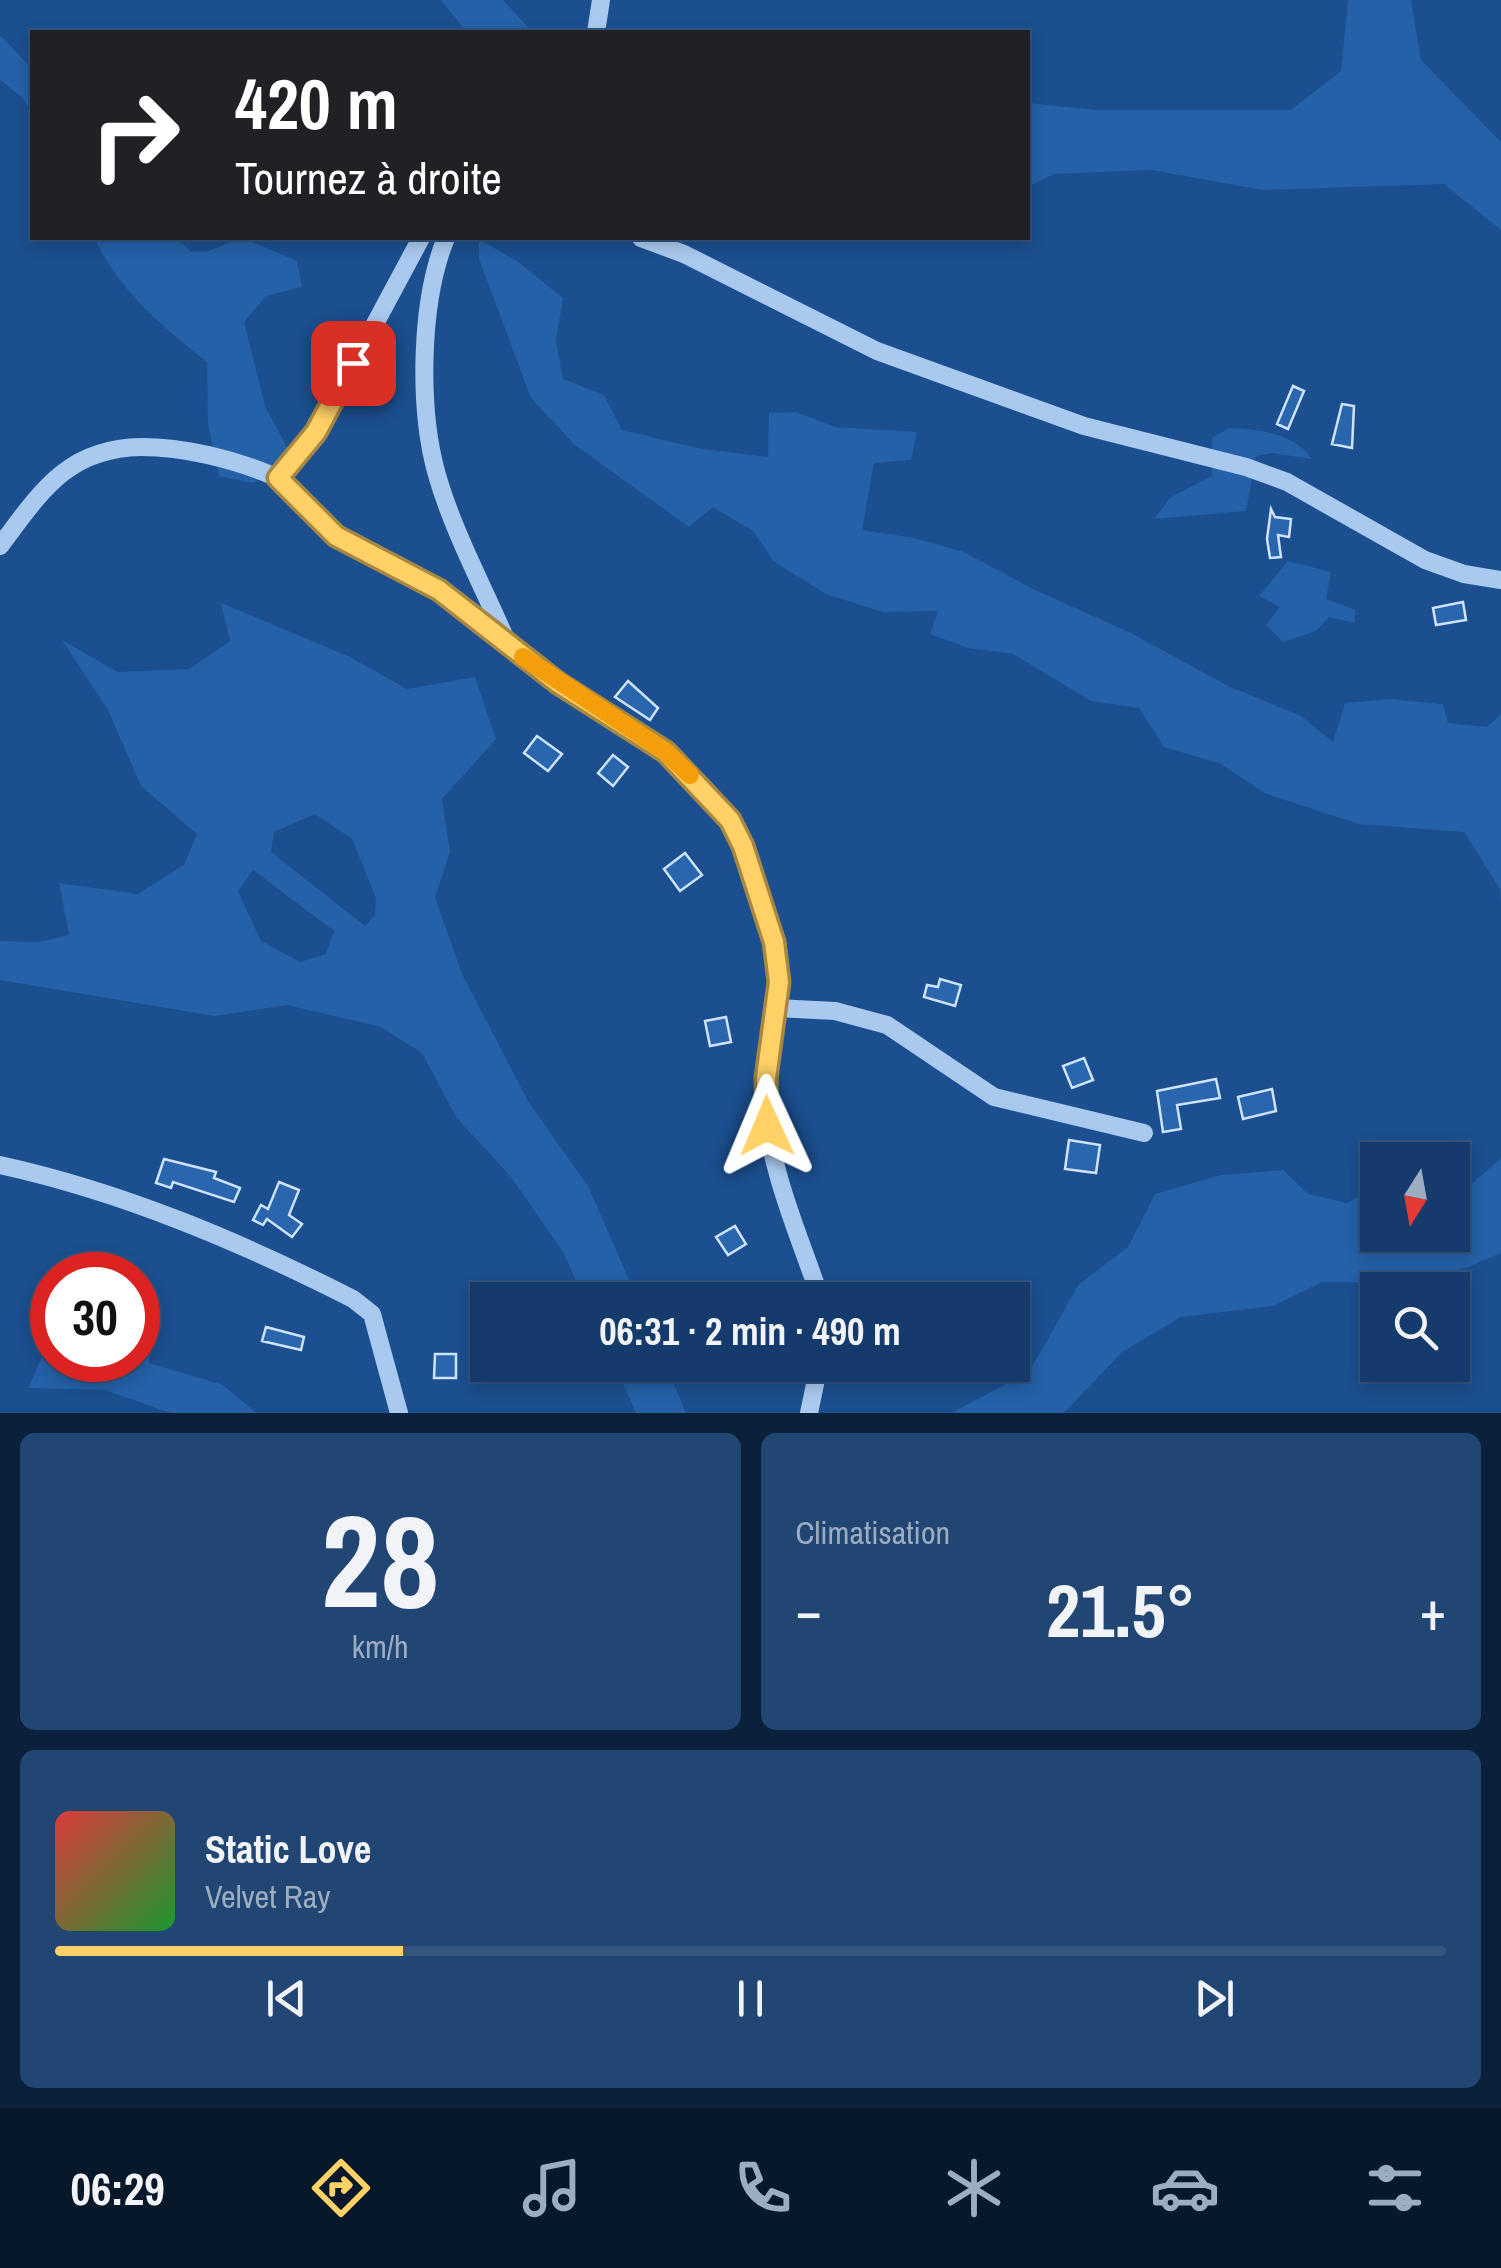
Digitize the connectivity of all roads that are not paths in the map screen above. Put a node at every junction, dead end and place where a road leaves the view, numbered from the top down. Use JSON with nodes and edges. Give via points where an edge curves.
{"nodes":[{"id":1,"x":601,"y":0,"type":"edge"},
{"id":2,"x":596,"y":30,"type":"edge"},
{"id":3,"x":420,"y":240,"type":"edge"},
{"id":4,"x":445,"y":240,"type":"edge"},
{"id":5,"x":646,"y":240,"type":"edge"},
{"id":6,"x":278,"y":478,"type":"junction"},
{"id":7,"x":0,"y":546,"type":"edge"},
{"id":8,"x":1501,"y":580,"type":"edge"},
{"id":9,"x":508,"y":645,"type":"junction"},
{"id":10,"x":776,"y":1008,"type":"junction"},
{"id":11,"x":1144,"y":1133,"type":"dead end"},
{"id":12,"x":0,"y":1164,"type":"edge"},
{"id":13,"x":815,"y":1282,"type":"edge"},
{"id":14,"x":815,"y":1382,"type":"edge"},
{"id":15,"x":399,"y":1413,"type":"edge"},
{"id":16,"x":809,"y":1413,"type":"edge"}],
"edges":[{"from":1,"to":2,"type":"street"},
{"from":3,"to":6,"type":"street","via":[[316,432]]},
{"from":4,"to":9,"type":"street","via":[[430,289],[431,441],[441,488]]},
{"from":5,"to":8,"type":"street","via":[[877,351],[1084,426],[1260,472],[1425,560]]},
{"from":6,"to":7,"type":"street","via":[[212,457],[143,447],[106,451],[49,482]]},
{"from":6,"to":9,"type":"street","via":[[322,526],[439,590]]},
{"from":9,"to":10,"type":"street","via":[[666,752],[730,820],[774,942]]},
{"from":10,"to":11,"type":"street","via":[[835,1011],[887,1025],[994,1096]]},
{"from":10,"to":13,"type":"street","via":[[767,1126]]},
{"from":12,"to":15,"type":"street","via":[[157,1213],[353,1299],[372,1314]]},
{"from":14,"to":16,"type":"street"}]}
